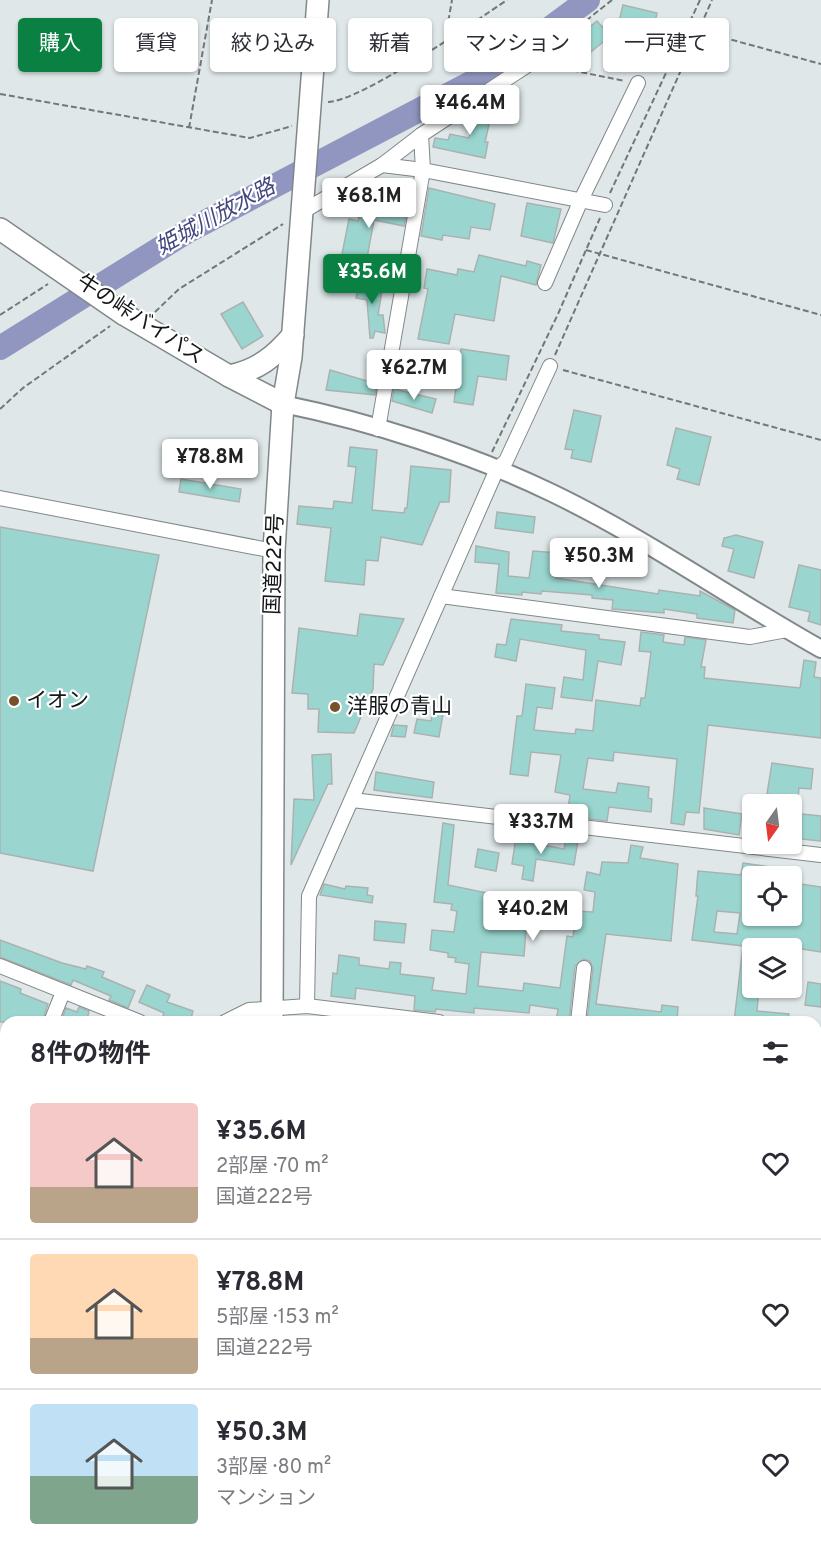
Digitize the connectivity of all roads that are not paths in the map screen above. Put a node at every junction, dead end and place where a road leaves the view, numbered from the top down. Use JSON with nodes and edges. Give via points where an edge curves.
{"nodes":[{"id":1,"x":318,"y":0,"type":"edge"},
{"id":2,"x":517,"y":72,"type":"edge"},
{"id":3,"x":638,"y":83,"type":"road end"},
{"id":4,"x":421,"y":135,"type":"junction"},
{"id":5,"x":382,"y":165,"type":"junction"},
{"id":6,"x":423,"y":170,"type":"junction"},
{"id":7,"x":581,"y":200,"type":"junction"},
{"id":8,"x":303,"y":204,"type":"junction"},
{"id":9,"x":605,"y":205,"type":"road end"},
{"id":10,"x":0,"y":229,"type":"edge"},
{"id":11,"x":545,"y":283,"type":"dead end"},
{"id":12,"x":293,"y":335,"type":"junction"},
{"id":13,"x":550,"y":366,"type":"road end"},
{"id":14,"x":229,"y":376,"type":"junction"},
{"id":15,"x":283,"y":404,"type":"junction"},
{"id":16,"x":378,"y":429,"type":"junction"},
{"id":17,"x":493,"y":464,"type":"junction"},
{"id":18,"x":0,"y":498,"type":"edge"},
{"id":19,"x":274,"y":551,"type":"junction"},
{"id":20,"x":441,"y":596,"type":"junction"},
{"id":21,"x":787,"y":630,"type":"junction"},
{"id":22,"x":821,"y":649,"type":"edge"},
{"id":23,"x":352,"y":800,"type":"junction"},
{"id":24,"x":821,"y":855,"type":"edge"},
{"id":25,"x":0,"y":966,"type":"edge"},
{"id":26,"x":584,"y":968,"type":"dead end"},
{"id":27,"x":63,"y":992,"type":"junction"},
{"id":28,"x":307,"y":1006,"type":"junction"},
{"id":29,"x":272,"y":1015,"type":"edge"},
{"id":30,"x":53,"y":1016,"type":"edge"},
{"id":31,"x":124,"y":1016,"type":"edge"},
{"id":32,"x":237,"y":1016,"type":"edge"},
{"id":33,"x":390,"y":1016,"type":"edge"},
{"id":34,"x":579,"y":1016,"type":"edge"}],
"edges":[{"from":1,"to":8,"type":"highway","name":"国道222号"},
{"from":2,"to":4,"type":"street"},
{"from":3,"to":7,"type":"street"},
{"from":4,"to":5,"type":"street"},
{"from":4,"to":6,"type":"street"},
{"from":5,"to":6,"type":"street"},
{"from":5,"to":8,"type":"street"},
{"from":6,"to":7,"type":"street"},
{"from":6,"to":16,"type":"street"},
{"from":7,"to":9,"type":"street"},
{"from":7,"to":11,"type":"street"},
{"from":8,"to":12,"type":"highway","name":"国道222号"},
{"from":10,"to":14,"type":"highway","name":"牛の峠バイパス","via":[[125,315]]},
{"from":12,"to":14,"type":"highway","via":[[260,366]]},
{"from":12,"to":15,"type":"highway","name":"国道222号"},
{"from":13,"to":17,"type":"street","via":[[506,461]]},
{"from":14,"to":15,"type":"highway","name":"牛の峠バイパス"},
{"from":15,"to":16,"type":"street"},
{"from":15,"to":19,"type":"highway","name":"国道222号"},
{"from":16,"to":17,"type":"street"},
{"from":17,"to":20,"type":"street"},
{"from":17,"to":21,"type":"street","via":[[673,560]]},
{"from":18,"to":19,"type":"street"},
{"from":19,"to":29,"type":"highway","name":"国道222号"},
{"from":20,"to":21,"type":"street","via":[[750,637]]},
{"from":20,"to":23,"type":"street"},
{"from":21,"to":22,"type":"street"},
{"from":23,"to":24,"type":"street"},
{"from":23,"to":28,"type":"street","via":[[309,896]]},
{"from":25,"to":27,"type":"street"},
{"from":26,"to":34,"type":"street"},
{"from":27,"to":30,"type":"street"},
{"from":27,"to":31,"type":"street"},
{"from":28,"to":29,"type":"street"},
{"from":28,"to":33,"type":"street"},
{"from":29,"to":32,"type":"street","via":[[249,1010]]}]}
